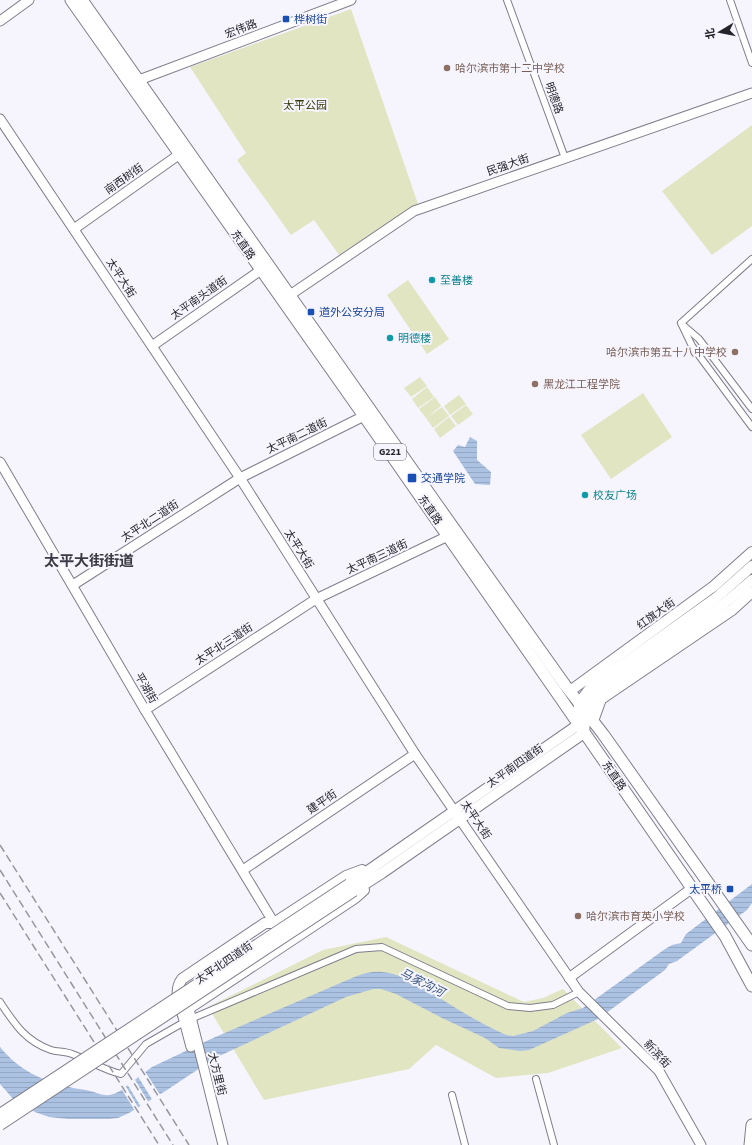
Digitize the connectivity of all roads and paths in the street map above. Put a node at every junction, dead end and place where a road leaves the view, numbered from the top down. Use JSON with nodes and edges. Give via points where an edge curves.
{"nodes":[{"id":1,"x":29,"y":0,"type":"edge"},
{"id":2,"x":71,"y":0,"type":"edge"},
{"id":3,"x":82,"y":0,"type":"edge"},
{"id":4,"x":351,"y":0,"type":"edge"},
{"id":5,"x":507,"y":0,"type":"edge"},
{"id":6,"x":730,"y":0,"type":"edge"},
{"id":7,"x":331,"y":4,"type":"edge"},
{"id":8,"x":0,"y":21,"type":"edge"},
{"id":9,"x":752,"y":63,"type":"edge"},
{"id":10,"x":138,"y":80,"type":"junction"},
{"id":11,"x":752,"y":93,"type":"edge"},
{"id":12,"x":0,"y":119,"type":"edge"},
{"id":13,"x":183,"y":152,"type":"junction"},
{"id":14,"x":565,"y":158,"type":"junction"},
{"id":15,"x":74,"y":229,"type":"junction"},
{"id":16,"x":752,"y":258,"type":"edge"},
{"id":17,"x":261,"y":270,"type":"junction"},
{"id":18,"x":290,"y":295,"type":"junction"},
{"id":19,"x":681,"y":323,"type":"junction"},
{"id":20,"x":152,"y":346,"type":"junction"},
{"id":21,"x":752,"y":409,"type":"edge"},
{"id":22,"x":364,"y":416,"type":"junction"},
{"id":23,"x":752,"y":427,"type":"edge"},
{"id":24,"x":0,"y":462,"type":"edge"},
{"id":25,"x":240,"y":478,"type":"junction"},
{"id":26,"x":448,"y":536,"type":"junction"},
{"id":27,"x":752,"y":552,"type":"edge"},
{"id":28,"x":752,"y":566,"type":"edge"},
{"id":29,"x":752,"y":580,"type":"edge"},
{"id":30,"x":73,"y":585,"type":"junction"},
{"id":31,"x":752,"y":592,"type":"edge"},
{"id":32,"x":316,"y":599,"type":"junction"},
{"id":33,"x":570,"y":691,"type":"junction"},
{"id":34,"x":594,"y":691,"type":"junction"},
{"id":35,"x":582,"y":707,"type":"junction"},
{"id":36,"x":145,"y":710,"type":"junction"},
{"id":37,"x":593,"y":721,"type":"junction"},
{"id":38,"x":581,"y":729,"type":"junction"},
{"id":39,"x":415,"y":754,"type":"junction"},
{"id":40,"x":457,"y":815,"type":"junction"},
{"id":41,"x":381,"y":868,"type":"junction"},
{"id":42,"x":242,"y":870,"type":"junction"},
{"id":43,"x":351,"y":888,"type":"junction"},
{"id":44,"x":692,"y":889,"type":"junction"},
{"id":45,"x":274,"y":923,"type":"junction"},
{"id":46,"x":752,"y":946,"type":"edge"},
{"id":47,"x":569,"y":978,"type":"junction"},
{"id":48,"x":752,"y":986,"type":"edge"},
{"id":49,"x":579,"y":992,"type":"junction"},
{"id":50,"x":0,"y":1002,"type":"edge"},
{"id":51,"x":187,"y":1016,"type":"junction"},
{"id":52,"x":536,"y":1079,"type":"dead end"},
{"id":53,"x":204,"y":1085,"type":"junction"},
{"id":54,"x":452,"y":1095,"type":"dead end"},
{"id":55,"x":0,"y":1114,"type":"edge"},
{"id":56,"x":752,"y":1124,"type":"edge"},
{"id":57,"x":0,"y":1125,"type":"edge"},
{"id":58,"x":218,"y":1145,"type":"edge"},
{"id":59,"x":224,"y":1145,"type":"edge"},
{"id":60,"x":465,"y":1145,"type":"edge"},
{"id":61,"x":554,"y":1145,"type":"edge"},
{"id":62,"x":701,"y":1145,"type":"edge"},
{"id":63,"x":750,"y":1145,"type":"edge"}],
"edges":[{"from":1,"to":8,"type":"street"},
{"from":2,"to":13,"type":"highway","name":"东直路","number":"G221"},
{"from":3,"to":10,"type":"highway","name":"东直路","number":"G221"},
{"from":4,"to":7,"type":"street","name":"宏伟路"},
{"from":5,"to":14,"type":"street","name":"明德路"},
{"from":6,"to":9,"type":"street"},
{"from":7,"to":10,"type":"street","name":"宏伟路"},
{"from":10,"to":13,"type":"highway","name":"东直路","number":"G221"},
{"from":11,"to":14,"type":"street","name":"民强大街"},
{"from":12,"to":15,"type":"street","name":"太平大街"},
{"from":13,"to":15,"type":"street","name":"南西树街"},
{"from":13,"to":17,"type":"highway","name":"东直路","number":"G221"},
{"from":13,"to":18,"type":"highway","name":"东直路","number":"G221"},
{"from":14,"to":18,"type":"street","name":"民强大街","via":[[414,211]]},
{"from":15,"to":20,"type":"street","name":"太平大街"},
{"from":16,"to":19,"type":"street"},
{"from":17,"to":20,"type":"street","name":"太平南头道街"},
{"from":17,"to":22,"type":"highway","name":"东直路","number":"G221"},
{"from":18,"to":33,"type":"highway","name":"东直路","number":"G221"},
{"from":19,"to":21,"type":"street","via":[[699,339]]},
{"from":19,"to":23,"type":"street","via":[[692,346]]},
{"from":20,"to":25,"type":"street","name":"太平大街"},
{"from":22,"to":25,"type":"street","name":"太平南二道街"},
{"from":22,"to":26,"type":"highway","name":"东直路","number":"G221"},
{"from":24,"to":30,"type":"street","name":"平湖街"},
{"from":25,"to":30,"type":"street","name":"太平北二道街"},
{"from":25,"to":32,"type":"street","name":"太平大街"},
{"from":26,"to":32,"type":"street","name":"太平南三道街"},
{"from":26,"to":38,"type":"highway","name":"东直路","number":"G221"},
{"from":27,"to":33,"type":"main road","name":"红旗大街","via":[[714,586]]},
{"from":28,"to":34,"type":"main road","name":"红旗大街"},
{"from":29,"to":34,"type":"main road","via":[[725,603]]},
{"from":30,"to":36,"type":"street","name":"平湖街"},
{"from":31,"to":37,"type":"main road","via":[[732,610],[600,699]]},
{"from":32,"to":36,"type":"street","name":"太平北三道街"},
{"from":32,"to":39,"type":"street","name":"太平大街"},
{"from":33,"to":35,"type":"highway","name":"东直路","number":"G221"},
{"from":34,"to":35,"type":"main road"},
{"from":35,"to":37,"type":"highway","name":"东直路","number":"G221"},
{"from":35,"to":38,"type":"main road"},
{"from":36,"to":42,"type":"street","name":"平湖街"},
{"from":37,"to":46,"type":"highway","name":"东直路","number":"G221"},
{"from":38,"to":40,"type":"main road","name":"太平南四道街"},
{"from":38,"to":44,"type":"highway","name":"东直路","number":"G221"},
{"from":39,"to":40,"type":"street","name":"太平大街"},
{"from":39,"to":42,"type":"street","name":"建平街"},
{"from":40,"to":41,"type":"main road","name":"太平北四道街"},
{"from":40,"to":47,"type":"street","name":"太平大街"},
{"from":41,"to":43,"type":"main road","name":"太平北四道街"},
{"from":41,"to":45,"type":"main road","via":[[346,876]]},
{"from":41,"to":51,"type":"main road","via":[[355,898]]},
{"from":42,"to":45,"type":"street","name":"平湖街"},
{"from":43,"to":55,"type":"main road","name":"太平北四道街","bridge":true},
{"from":43,"to":57,"type":"main road","name":"太平北四道街","bridge":true},
{"from":44,"to":47,"type":"street"},
{"from":44,"to":48,"type":"highway","name":"东直路","number":"G221","via":[[725,936]]},
{"from":45,"to":51,"type":"main road","via":[[264,923],[182,979],[177,991]]},
{"from":47,"to":49,"type":"street","name":"太平大街"},
{"from":49,"to":51,"type":"street","via":[[553,1005],[530,1008],[508,1006],[382,947],[356,949]]},
{"from":49,"to":62,"type":"street","name":"新滨街","via":[[659,1071]]},
{"from":50,"to":51,"type":"street","via":[[14,1024],[34,1043],[70,1053],[121,1074],[146,1044]]},
{"from":51,"to":53,"type":"street","name":"大方里街"},
{"from":52,"to":61,"type":"street"},
{"from":53,"to":58,"type":"street","name":"大方里街"},
{"from":53,"to":59,"type":"street","name":"大方里街"},
{"from":54,"to":60,"type":"street"},
{"from":56,"to":63,"type":"highway"}]}
